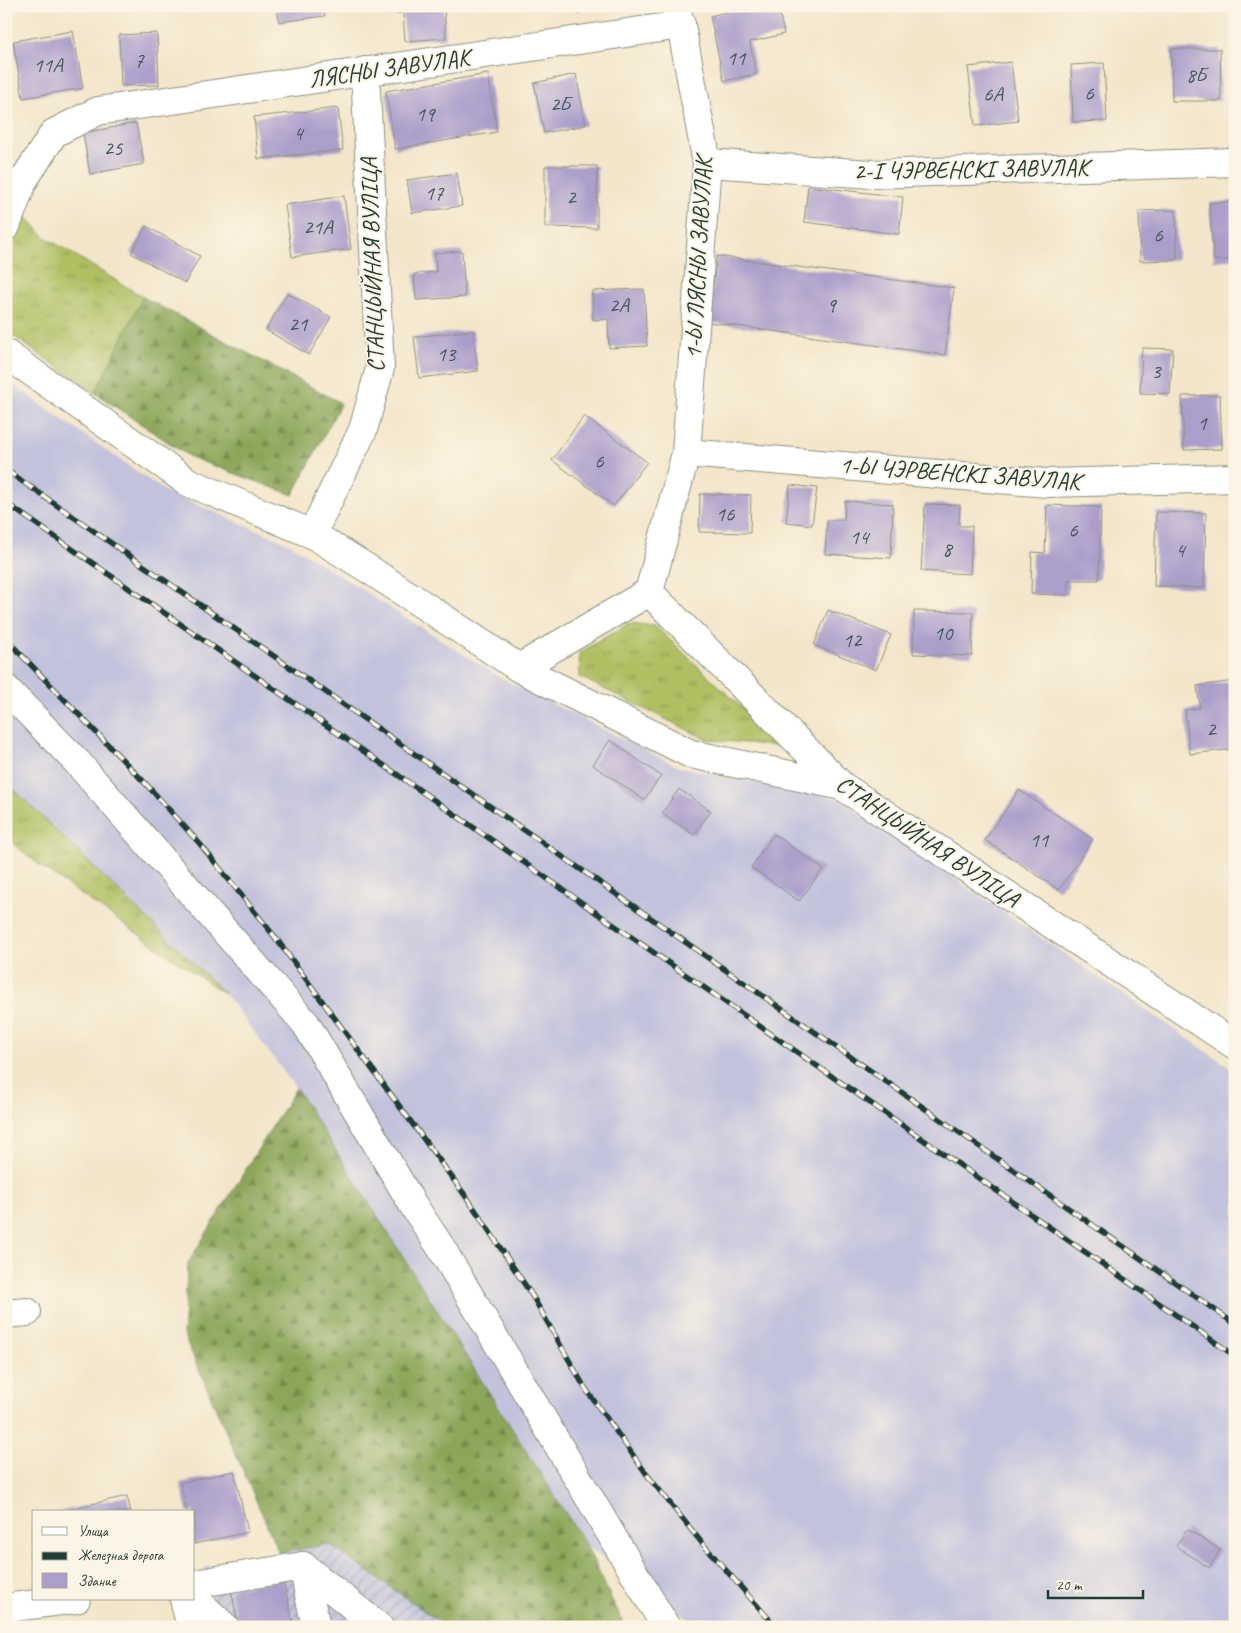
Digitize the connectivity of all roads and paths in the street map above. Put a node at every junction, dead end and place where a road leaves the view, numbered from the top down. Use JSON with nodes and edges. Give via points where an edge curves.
{"nodes":[{"id":1,"x":678,"y":16,"type":"edge"},
{"id":2,"x":366,"y":71,"type":"junction"},
{"id":3,"x":1235,"y":162,"type":"edge"},
{"id":4,"x":707,"y":163,"type":"junction"},
{"id":5,"x":6,"y":226,"type":"edge"},
{"id":6,"x":6,"y":354,"type":"edge"},
{"id":7,"x":686,"y":453,"type":"junction"},
{"id":8,"x":1235,"y":478,"type":"edge"},
{"id":9,"x":312,"y":534,"type":"junction"},
{"id":10,"x":649,"y":592,"type":"junction"},
{"id":11,"x":519,"y":668,"type":"junction"},
{"id":12,"x":6,"y":689,"type":"edge"},
{"id":13,"x":842,"y":786,"type":"junction"},
{"id":14,"x":1235,"y":1045,"type":"edge"},
{"id":15,"x":303,"y":1566,"type":"junction"},
{"id":16,"x":195,"y":1584,"type":"edge"},
{"id":17,"x":195,"y":1599,"type":"edge"},
{"id":18,"x":68,"y":1600,"type":"edge"},
{"id":19,"x":184,"y":1600,"type":"edge"},
{"id":20,"x":6,"y":1608,"type":"edge"},
{"id":21,"x":190,"y":1627,"type":"edge"},
{"id":22,"x":225,"y":1627,"type":"edge"},
{"id":23,"x":316,"y":1627,"type":"edge"},
{"id":24,"x":380,"y":1627,"type":"edge"},
{"id":25,"x":666,"y":1627,"type":"edge"}],
"edges":[{"from":1,"to":2,"type":"street","name":"ЛЯСНЫ ЗАВУЛАК"},
{"from":1,"to":4,"type":"street","name":"1-Ы ЛЯСНЫ ЗАВУЛАК"},
{"from":2,"to":5,"type":"street","name":"ЛЯСНЫ ЗАВУЛАК","via":[[98,111],[54,133],[22,182]]},
{"from":2,"to":9,"type":"street","name":"СТАНЦЫЙНАЯ ВУЛІЦА","via":[[380,368],[363,430]]},
{"from":3,"to":4,"type":"street","name":"2-І ЧЭРВЕНСКІ ЗАВУЛАК","via":[[872,174]]},
{"from":4,"to":7,"type":"street","name":"1-Ы ЛЯСНЫ ЗАВУЛАК"},
{"from":6,"to":9,"type":"street","via":[[188,482]]},
{"from":7,"to":8,"type":"street","name":"1-Ы ЧЭРВЕНСКІ ЗАВУЛАК","via":[[1047,483]]},
{"from":7,"to":10,"type":"street"},
{"from":9,"to":11,"type":"street"},
{"from":10,"to":11,"type":"street"},
{"from":10,"to":13,"type":"street","name":"СТАНЦЫЙНАЯ ВУЛІЦА"},
{"from":11,"to":13,"type":"street","via":[[691,754]]},
{"from":12,"to":25,"type":"street","via":[[77,762],[306,1024]]},
{"from":13,"to":14,"type":"street","name":"СТАНЦЫЙНАЯ ВУЛІЦА"},
{"from":15,"to":16,"type":"street"},
{"from":15,"to":23,"type":"street"},
{"from":15,"to":24,"type":"street"},
{"from":17,"to":22,"type":"street"},
{"from":18,"to":20,"type":"street"},
{"from":19,"to":21,"type":"street"}]}
